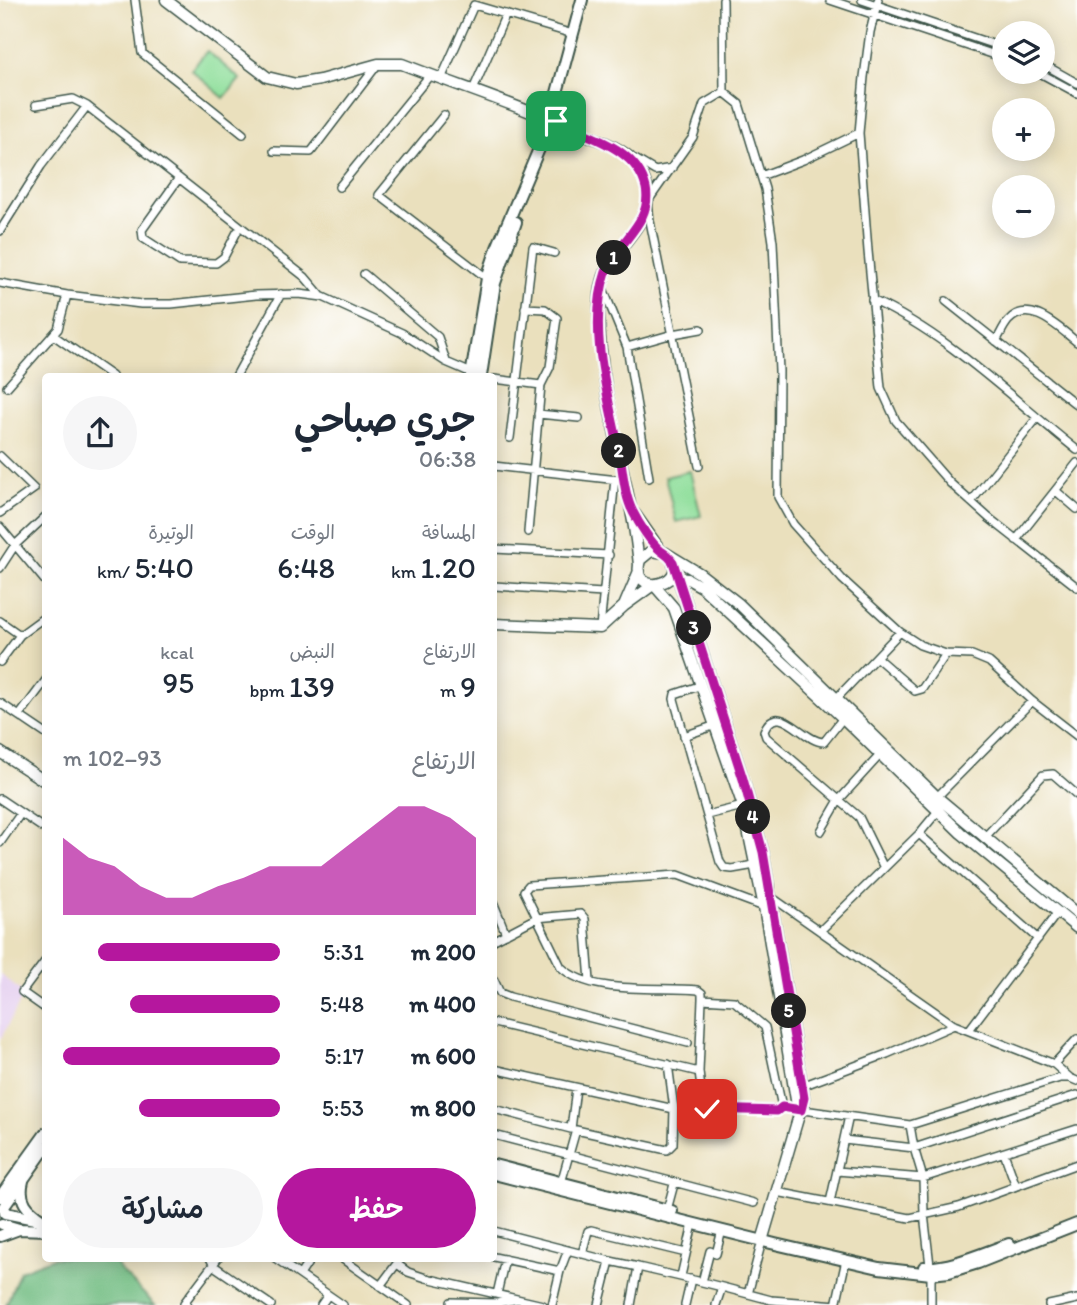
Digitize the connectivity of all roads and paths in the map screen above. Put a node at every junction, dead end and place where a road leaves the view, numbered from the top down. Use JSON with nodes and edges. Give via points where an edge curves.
{"nodes":[{"id":1,"x":135,"y":0,"type":"edge"},
{"id":2,"x":166,"y":0,"type":"edge"},
{"id":3,"x":582,"y":0,"type":"edge"},
{"id":4,"x":589,"y":0,"type":"edge"},
{"id":5,"x":723,"y":0,"type":"edge"},
{"id":6,"x":830,"y":0,"type":"edge"},
{"id":7,"x":862,"y":0,"type":"edge"},
{"id":8,"x":877,"y":6,"type":"edge"},
{"id":9,"x":506,"y":14,"type":"junction"},
{"id":10,"x":573,"y":34,"type":"junction"},
{"id":11,"x":992,"y":44,"type":"edge"},
{"id":12,"x":992,"y":53,"type":"edge"},
{"id":13,"x":378,"y":64,"type":"junction"},
{"id":14,"x":1055,"y":71,"type":"edge"},
{"id":15,"x":430,"y":75,"type":"junction"},
{"id":16,"x":441,"y":79,"type":"junction"},
{"id":17,"x":1055,"y":81,"type":"edge"},
{"id":18,"x":1077,"y":83,"type":"edge"},
{"id":19,"x":473,"y":90,"type":"junction"},
{"id":20,"x":724,"y":92,"type":"junction"},
{"id":21,"x":1077,"y":93,"type":"edge"},
{"id":22,"x":36,"y":105,"type":"dead end"},
{"id":23,"x":88,"y":106,"type":"junction"},
{"id":24,"x":444,"y":115,"type":"dead end"},
{"id":25,"x":553,"y":120,"type":"junction"},
{"id":26,"x":859,"y":133,"type":"junction"},
{"id":27,"x":243,"y":134,"type":"dead end"},
{"id":28,"x":274,"y":151,"type":"dead end"},
{"id":29,"x":627,"y":155,"type":"junction"},
{"id":30,"x":673,"y":168,"type":"junction"},
{"id":31,"x":761,"y":176,"type":"junction"},
{"id":32,"x":179,"y":178,"type":"junction"},
{"id":33,"x":340,"y":187,"type":"dead end"},
{"id":34,"x":648,"y":201,"type":"junction"},
{"id":35,"x":0,"y":231,"type":"edge"},
{"id":36,"x":237,"y":232,"type":"dead end"},
{"id":37,"x":554,"y":253,"type":"dead end"},
{"id":38,"x":363,"y":274,"type":"dead end"},
{"id":39,"x":491,"y":281,"type":"junction"},
{"id":40,"x":0,"y":283,"type":"edge"},
{"id":41,"x":601,"y":286,"type":"junction"},
{"id":42,"x":281,"y":294,"type":"junction"},
{"id":43,"x":67,"y":295,"type":"junction"},
{"id":44,"x":323,"y":297,"type":"junction"},
{"id":45,"x":872,"y":300,"type":"junction"},
{"id":46,"x":946,"y":301,"type":"dead end"},
{"id":47,"x":525,"y":308,"type":"junction"},
{"id":48,"x":701,"y":329,"type":"dead end"},
{"id":49,"x":673,"y":334,"type":"junction"},
{"id":50,"x":53,"y":335,"type":"junction"},
{"id":51,"x":996,"y":341,"type":"junction"},
{"id":52,"x":1077,"y":342,"type":"edge"},
{"id":53,"x":627,"y":347,"type":"junction"},
{"id":54,"x":446,"y":362,"type":"junction"},
{"id":55,"x":109,"y":373,"type":"edge"},
{"id":56,"x":238,"y":373,"type":"edge"},
{"id":57,"x":471,"y":373,"type":"edge"},
{"id":58,"x":475,"y":373,"type":"edge"},
{"id":59,"x":497,"y":380,"type":"edge"},
{"id":60,"x":517,"y":383,"type":"junction"},
{"id":61,"x":541,"y":385,"type":"junction"},
{"id":62,"x":7,"y":387,"type":"dead end"},
{"id":63,"x":1077,"y":405,"type":"edge"},
{"id":64,"x":538,"y":414,"type":"junction"},
{"id":65,"x":579,"y":418,"type":"dead end"},
{"id":66,"x":1037,"y":418,"type":"junction"},
{"id":67,"x":510,"y":438,"type":"dead end"},
{"id":68,"x":1077,"y":450,"type":"edge"},
{"id":69,"x":0,"y":456,"type":"edge"},
{"id":70,"x":1077,"y":463,"type":"edge"},
{"id":71,"x":497,"y":466,"type":"edge"},
{"id":72,"x":699,"y":466,"type":"dead end"},
{"id":73,"x":532,"y":472,"type":"junction"},
{"id":74,"x":649,"y":478,"type":"dead end"},
{"id":75,"x":620,"y":480,"type":"junction"},
{"id":76,"x":1056,"y":491,"type":"junction"},
{"id":77,"x":971,"y":502,"type":"junction"},
{"id":78,"x":1077,"y":509,"type":"edge"},
{"id":79,"x":632,"y":511,"type":"junction"},
{"id":80,"x":0,"y":513,"type":"edge"},
{"id":81,"x":42,"y":520,"type":"edge"},
{"id":82,"x":0,"y":527,"type":"edge"},
{"id":83,"x":528,"y":532,"type":"dead end"},
{"id":84,"x":1016,"y":540,"type":"junction"},
{"id":85,"x":15,"y":545,"type":"junction"},
{"id":86,"x":497,"y":549,"type":"edge"},
{"id":87,"x":609,"y":555,"type":"junction"},
{"id":88,"x":666,"y":555,"type":"junction"},
{"id":89,"x":0,"y":568,"type":"edge"},
{"id":90,"x":639,"y":568,"type":"junction"},
{"id":91,"x":42,"y":571,"type":"edge"},
{"id":92,"x":38,"y":574,"type":"junction"},
{"id":93,"x":42,"y":578,"type":"edge"},
{"id":94,"x":673,"y":578,"type":"junction"},
{"id":95,"x":654,"y":585,"type":"junction"},
{"id":96,"x":497,"y":586,"type":"edge"},
{"id":97,"x":1077,"y":587,"type":"edge"},
{"id":98,"x":603,"y":593,"type":"junction"},
{"id":99,"x":624,"y":606,"type":"junction"},
{"id":100,"x":42,"y":619,"type":"edge"},
{"id":101,"x":0,"y":621,"type":"edge"},
{"id":102,"x":497,"y":624,"type":"edge"},
{"id":103,"x":600,"y":628,"type":"junction"},
{"id":104,"x":900,"y":632,"type":"junction"},
{"id":105,"x":20,"y":635,"type":"junction"},
{"id":106,"x":946,"y":654,"type":"junction"},
{"id":107,"x":876,"y":657,"type":"junction"},
{"id":108,"x":0,"y":662,"type":"edge"},
{"id":109,"x":42,"y":685,"type":"edge"},
{"id":110,"x":702,"y":685,"type":"junction"},
{"id":111,"x":836,"y":699,"type":"junction"},
{"id":112,"x":1032,"y":701,"type":"junction"},
{"id":113,"x":0,"y":703,"type":"edge"},
{"id":114,"x":19,"y":716,"type":"junction"},
{"id":115,"x":843,"y":718,"type":"junction"},
{"id":116,"x":716,"y":725,"type":"junction"},
{"id":117,"x":42,"y":731,"type":"edge"},
{"id":118,"x":684,"y":736,"type":"junction"},
{"id":119,"x":1077,"y":736,"type":"edge"},
{"id":120,"x":0,"y":752,"type":"edge"},
{"id":121,"x":880,"y":755,"type":"junction"},
{"id":122,"x":42,"y":779,"type":"edge"},
{"id":123,"x":1077,"y":795,"type":"edge"},
{"id":124,"x":937,"y":797,"type":"junction"},
{"id":125,"x":0,"y":799,"type":"edge"},
{"id":126,"x":839,"y":800,"type":"junction"},
{"id":127,"x":743,"y":806,"type":"junction"},
{"id":128,"x":938,"y":811,"type":"junction"},
{"id":129,"x":21,"y":813,"type":"junction"},
{"id":130,"x":707,"y":815,"type":"junction"},
{"id":131,"x":42,"y":827,"type":"edge"},
{"id":132,"x":821,"y":831,"type":"dead end"},
{"id":133,"x":919,"y":834,"type":"junction"},
{"id":134,"x":984,"y":838,"type":"junction"},
{"id":135,"x":0,"y":843,"type":"edge"},
{"id":136,"x":755,"y":865,"type":"junction"},
{"id":137,"x":884,"y":868,"type":"junction"},
{"id":138,"x":770,"y":896,"type":"junction"},
{"id":139,"x":764,"y":907,"type":"junction"},
{"id":140,"x":497,"y":912,"type":"edge"},
{"id":141,"x":1058,"y":912,"type":"junction"},
{"id":142,"x":1077,"y":914,"type":"edge"},
{"id":143,"x":536,"y":918,"type":"junction"},
{"id":144,"x":1077,"y":928,"type":"edge"},
{"id":145,"x":820,"y":931,"type":"junction"},
{"id":146,"x":506,"y":934,"type":"junction"},
{"id":147,"x":497,"y":938,"type":"edge"},
{"id":148,"x":1038,"y":939,"type":"junction"},
{"id":149,"x":42,"y":965,"type":"edge"},
{"id":150,"x":590,"y":981,"type":"junction"},
{"id":151,"x":497,"y":986,"type":"edge"},
{"id":152,"x":702,"y":999,"type":"junction"},
{"id":153,"x":42,"y":1006,"type":"edge"},
{"id":154,"x":497,"y":1024,"type":"edge"},
{"id":155,"x":954,"y":1025,"type":"junction"},
{"id":156,"x":969,"y":1030,"type":"junction"},
{"id":157,"x":1077,"y":1039,"type":"edge"},
{"id":158,"x":688,"y":1043,"type":"dead end"},
{"id":159,"x":668,"y":1064,"type":"junction"},
{"id":160,"x":1054,"y":1064,"type":"junction"},
{"id":161,"x":497,"y":1070,"type":"edge"},
{"id":162,"x":699,"y":1072,"type":"junction"},
{"id":163,"x":1074,"y":1080,"type":"edge"},
{"id":164,"x":802,"y":1086,"type":"junction"},
{"id":165,"x":576,"y":1088,"type":"junction"},
{"id":166,"x":1077,"y":1095,"type":"edge"},
{"id":167,"x":782,"y":1107,"type":"junction"},
{"id":168,"x":674,"y":1109,"type":"junction"},
{"id":169,"x":497,"y":1110,"type":"edge"},
{"id":170,"x":801,"y":1110,"type":"junction"},
{"id":171,"x":849,"y":1116,"type":"junction"},
{"id":172,"x":910,"y":1125,"type":"junction"},
{"id":173,"x":574,"y":1129,"type":"junction"},
{"id":174,"x":1077,"y":1129,"type":"edge"},
{"id":175,"x":497,"y":1136,"type":"edge"},
{"id":176,"x":42,"y":1140,"type":"edge"},
{"id":177,"x":844,"y":1140,"type":"junction"},
{"id":178,"x":914,"y":1148,"type":"junction"},
{"id":179,"x":42,"y":1152,"type":"edge"},
{"id":180,"x":1004,"y":1153,"type":"junction"},
{"id":181,"x":569,"y":1155,"type":"junction"},
{"id":182,"x":1077,"y":1164,"type":"edge"},
{"id":183,"x":497,"y":1166,"type":"edge"},
{"id":184,"x":837,"y":1171,"type":"junction"},
{"id":185,"x":497,"y":1175,"type":"edge"},
{"id":186,"x":24,"y":1176,"type":"junction"},
{"id":187,"x":923,"y":1178,"type":"junction"},
{"id":188,"x":561,"y":1183,"type":"junction"},
{"id":189,"x":674,"y":1184,"type":"junction"},
{"id":190,"x":1016,"y":1186,"type":"junction"},
{"id":191,"x":777,"y":1192,"type":"junction"},
{"id":192,"x":830,"y":1202,"type":"junction"},
{"id":193,"x":754,"y":1203,"type":"dead end"},
{"id":194,"x":2,"y":1206,"type":"edge"},
{"id":195,"x":667,"y":1210,"type":"junction"},
{"id":196,"x":924,"y":1214,"type":"junction"},
{"id":197,"x":1077,"y":1218,"type":"edge"},
{"id":198,"x":42,"y":1221,"type":"edge"},
{"id":199,"x":42,"y":1222,"type":"edge"},
{"id":200,"x":42,"y":1224,"type":"edge"},
{"id":201,"x":693,"y":1224,"type":"junction"},
{"id":202,"x":1077,"y":1224,"type":"edge"},
{"id":203,"x":1,"y":1229,"type":"edge"},
{"id":204,"x":722,"y":1230,"type":"junction"},
{"id":205,"x":497,"y":1232,"type":"edge"},
{"id":206,"x":763,"y":1238,"type":"junction"},
{"id":207,"x":568,"y":1250,"type":"junction"},
{"id":208,"x":686,"y":1253,"type":"junction"},
{"id":209,"x":582,"y":1254,"type":"junction"},
{"id":210,"x":497,"y":1258,"type":"edge"},
{"id":211,"x":505,"y":1259,"type":"junction"},
{"id":212,"x":846,"y":1260,"type":"junction"},
{"id":213,"x":610,"y":1261,"type":"junction"},
{"id":214,"x":213,"y":1262,"type":"edge"},
{"id":215,"x":215,"y":1262,"type":"edge"},
{"id":216,"x":281,"y":1262,"type":"edge"},
{"id":217,"x":308,"y":1262,"type":"edge"},
{"id":218,"x":347,"y":1262,"type":"edge"},
{"id":219,"x":398,"y":1262,"type":"edge"},
{"id":220,"x":400,"y":1262,"type":"edge"},
{"id":221,"x":638,"y":1267,"type":"junction"},
{"id":222,"x":560,"y":1271,"type":"junction"},
{"id":223,"x":931,"y":1271,"type":"junction"},
{"id":224,"x":300,"y":1275,"type":"junction"},
{"id":225,"x":681,"y":1276,"type":"junction"},
{"id":226,"x":691,"y":1279,"type":"junction"},
{"id":227,"x":702,"y":1282,"type":"junction"},
{"id":228,"x":380,"y":1286,"type":"junction"},
{"id":229,"x":463,"y":1286,"type":"junction"},
{"id":230,"x":722,"y":1287,"type":"junction"},
{"id":231,"x":497,"y":1294,"type":"junction"},
{"id":232,"x":748,"y":1294,"type":"junction"},
{"id":233,"x":328,"y":1295,"type":"junction"},
{"id":234,"x":1077,"y":1299,"type":"edge"},
{"id":235,"x":520,"y":1300,"type":"junction"},
{"id":236,"x":450,"y":1303,"type":"edge"},
{"id":237,"x":1069,"y":1303,"type":"edge"},
{"id":238,"x":187,"y":1305,"type":"edge"},
{"id":239,"x":271,"y":1305,"type":"edge"},
{"id":240,"x":321,"y":1305,"type":"edge"},
{"id":241,"x":343,"y":1305,"type":"edge"},
{"id":242,"x":408,"y":1305,"type":"edge"},
{"id":243,"x":543,"y":1305,"type":"edge"},
{"id":244,"x":552,"y":1305,"type":"edge"},
{"id":245,"x":599,"y":1305,"type":"edge"},
{"id":246,"x":631,"y":1305,"type":"edge"},
{"id":247,"x":685,"y":1305,"type":"edge"},
{"id":248,"x":716,"y":1305,"type":"edge"},
{"id":249,"x":837,"y":1305,"type":"edge"},
{"id":250,"x":931,"y":1305,"type":"edge"},
{"id":251,"x":1049,"y":1305,"type":"edge"}],
"edges":[{"from":1,"to":27,"type":"street","via":[[142,53]]},
{"from":2,"to":13,"type":"main road","via":[[267,77],[296,84]]},
{"from":3,"to":10,"type":"main road"},
{"from":4,"to":25,"type":"main road"},
{"from":5,"to":20,"type":"street"},
{"from":6,"to":8,"type":"street"},
{"from":7,"to":8,"type":"street"},
{"from":8,"to":11,"type":"street"},
{"from":8,"to":12,"type":"street"},
{"from":8,"to":26,"type":"street"},
{"from":9,"to":10,"type":"street"},
{"from":9,"to":16,"type":"street","via":[[474,5]]},
{"from":9,"to":19,"type":"street"},
{"from":10,"to":25,"type":"main road"},
{"from":13,"to":15,"type":"main road","via":[[402,64]]},
{"from":13,"to":28,"type":"street","via":[[310,152]]},
{"from":14,"to":18,"type":"street"},
{"from":15,"to":16,"type":"main road"},
{"from":15,"to":33,"type":"street"},
{"from":16,"to":19,"type":"main road"},
{"from":17,"to":21,"type":"street"},
{"from":19,"to":25,"type":"main road"},
{"from":20,"to":30,"type":"street","via":[[704,104],[693,137]]},
{"from":20,"to":31,"type":"street","via":[[739,104]]},
{"from":22,"to":23,"type":"street","via":[[69,99]]},
{"from":23,"to":32,"type":"street"},
{"from":23,"to":35,"type":"street","via":[[41,166]]},
{"from":24,"to":39,"type":"street","via":[[379,195]]},
{"from":25,"to":29,"type":"main road"},
{"from":25,"to":39,"type":"main road"},
{"from":26,"to":31,"type":"street"},
{"from":26,"to":45,"type":"street"},
{"from":29,"to":30,"type":"street","via":[[656,171]]},
{"from":29,"to":34,"type":"main road","via":[[639,168]]},
{"from":30,"to":34,"type":"street"},
{"from":31,"to":104,"type":"street","via":[[774,255],[778,497],[793,524],[842,579]]},
{"from":32,"to":36,"type":"street","via":[[142,230],[143,239],[180,262],[216,263]]},
{"from":32,"to":44,"type":"street","via":[[305,277]]},
{"from":34,"to":41,"type":"main road"},
{"from":34,"to":49,"type":"street"},
{"from":37,"to":47,"type":"street","via":[[533,247]]},
{"from":38,"to":54,"type":"street","via":[[438,337]]},
{"from":39,"to":58,"type":"main road"},
{"from":40,"to":43,"type":"street"},
{"from":41,"to":53,"type":"street"},
{"from":41,"to":75,"type":"main road","via":[[600,338]]},
{"from":42,"to":43,"type":"street","via":[[156,304]]},
{"from":42,"to":44,"type":"street"},
{"from":42,"to":56,"type":"street"},
{"from":43,"to":50,"type":"street"},
{"from":44,"to":54,"type":"street","via":[[402,333]]},
{"from":45,"to":66,"type":"street","via":[[923,328]]},
{"from":45,"to":77,"type":"street","via":[[877,364],[887,405],[915,444]]},
{"from":46,"to":51,"type":"street"},
{"from":47,"to":60,"type":"street"},
{"from":47,"to":61,"type":"street","via":[[545,309],[557,318],[550,367]]},
{"from":48,"to":49,"type":"street"},
{"from":49,"to":53,"type":"street"},
{"from":49,"to":72,"type":"street"},
{"from":50,"to":55,"type":"street"},
{"from":50,"to":62,"type":"street"},
{"from":51,"to":52,"type":"street","via":[[1009,320],[1029,313],[1040,315]]},
{"from":51,"to":63,"type":"street"},
{"from":53,"to":74,"type":"street"},
{"from":54,"to":57,"type":"street"},
{"from":59,"to":60,"type":"street"},
{"from":60,"to":61,"type":"street"},
{"from":60,"to":67,"type":"street"},
{"from":61,"to":64,"type":"street"},
{"from":64,"to":65,"type":"street"},
{"from":64,"to":73,"type":"street"},
{"from":66,"to":68,"type":"street"},
{"from":66,"to":77,"type":"street"},
{"from":69,"to":80,"type":"street","via":[[34,489]]},
{"from":70,"to":76,"type":"street"},
{"from":71,"to":73,"type":"street"},
{"from":73,"to":75,"type":"street"},
{"from":73,"to":83,"type":"street"},
{"from":75,"to":79,"type":"main road"},
{"from":75,"to":87,"type":"street"},
{"from":76,"to":78,"type":"street"},
{"from":76,"to":84,"type":"street"},
{"from":77,"to":84,"type":"street"},
{"from":79,"to":88,"type":"main road"},
{"from":79,"to":90,"type":"main road"},
{"from":81,"to":85,"type":"street"},
{"from":82,"to":85,"type":"street"},
{"from":84,"to":97,"type":"street"},
{"from":85,"to":89,"type":"street"},
{"from":85,"to":92,"type":"street"},
{"from":86,"to":87,"type":"street"},
{"from":87,"to":98,"type":"street"},
{"from":88,"to":90,"type":"main road","via":[[647,553]]},
{"from":88,"to":94,"type":"main road"},
{"from":88,"to":111,"type":"main road","via":[[739,604]]},
{"from":90,"to":95,"type":"main road","via":[[642,579]]},
{"from":90,"to":99,"type":"main road"},
{"from":91,"to":92,"type":"street"},
{"from":92,"to":93,"type":"street"},
{"from":94,"to":95,"type":"main road"},
{"from":94,"to":115,"type":"main road","via":[[702,587]]},
{"from":94,"to":138,"type":"main road","via":[[743,779]]},
{"from":95,"to":99,"type":"main road"},
{"from":95,"to":110,"type":"main road","via":[[674,608]]},
{"from":96,"to":98,"type":"street"},
{"from":98,"to":103,"type":"street"},
{"from":99,"to":103,"type":"main road"},
{"from":100,"to":105,"type":"street"},
{"from":101,"to":105,"type":"street"},
{"from":102,"to":103,"type":"main road"},
{"from":104,"to":106,"type":"street"},
{"from":104,"to":107,"type":"street"},
{"from":105,"to":108,"type":"street"},
{"from":106,"to":107,"type":"street","via":[[918,691]]},
{"from":106,"to":112,"type":"street","via":[[972,655],[989,662]]},
{"from":107,"to":111,"type":"street"},
{"from":109,"to":114,"type":"street"},
{"from":110,"to":116,"type":"main road"},
{"from":110,"to":118,"type":"street","via":[[675,694]]},
{"from":111,"to":124,"type":"main road"},
{"from":112,"to":119,"type":"street"},
{"from":112,"to":124,"type":"street"},
{"from":113,"to":114,"type":"street"},
{"from":114,"to":117,"type":"street"},
{"from":115,"to":121,"type":"main road"},
{"from":115,"to":126,"type":"street","via":[[824,742],[814,741],[785,720],[776,719],[764,731]]},
{"from":116,"to":118,"type":"street"},
{"from":116,"to":127,"type":"main road"},
{"from":118,"to":130,"type":"street"},
{"from":120,"to":122,"type":"main road"},
{"from":121,"to":126,"type":"street"},
{"from":121,"to":128,"type":"main road"},
{"from":123,"to":134,"type":"street","via":[[1052,774],[1043,775]]},
{"from":124,"to":134,"type":"main road"},
{"from":125,"to":129,"type":"street"},
{"from":126,"to":132,"type":"street"},
{"from":126,"to":137,"type":"street","via":[[859,817]]},
{"from":127,"to":130,"type":"street"},
{"from":127,"to":136,"type":"main road"},
{"from":128,"to":133,"type":"street"},
{"from":128,"to":141,"type":"main road"},
{"from":129,"to":131,"type":"street"},
{"from":129,"to":135,"type":"street"},
{"from":130,"to":136,"type":"street","via":[[724,868]]},
{"from":133,"to":137,"type":"street"},
{"from":133,"to":148,"type":"street"},
{"from":134,"to":142,"type":"main road"},
{"from":136,"to":139,"type":"main road"},
{"from":137,"to":145,"type":"street"},
{"from":138,"to":145,"type":"street"},
{"from":138,"to":164,"type":"main road"},
{"from":139,"to":143,"type":"street","via":[[678,875],[664,875],[529,885],[524,891]]},
{"from":139,"to":170,"type":"main road"},
{"from":140,"to":146,"type":"street"},
{"from":141,"to":144,"type":"main road"},
{"from":141,"to":148,"type":"street"},
{"from":143,"to":146,"type":"street"},
{"from":143,"to":150,"type":"street","via":[[561,967]]},
{"from":143,"to":150,"type":"street","via":[[583,916]]},
{"from":145,"to":155,"type":"street"},
{"from":146,"to":147,"type":"street"},
{"from":148,"to":156,"type":"street"},
{"from":149,"to":153,"type":"street","via":[[22,992]]},
{"from":150,"to":152,"type":"street","via":[[625,988],[698,990]]},
{"from":151,"to":158,"type":"street","via":[[510,997]]},
{"from":152,"to":162,"type":"street"},
{"from":152,"to":167,"type":"street","via":[[734,1001],[765,1027]]},
{"from":154,"to":159,"type":"street"},
{"from":155,"to":156,"type":"street"},
{"from":155,"to":164,"type":"street"},
{"from":156,"to":160,"type":"street"},
{"from":157,"to":160,"type":"street"},
{"from":159,"to":162,"type":"street"},
{"from":159,"to":168,"type":"street"},
{"from":160,"to":163,"type":"street"},
{"from":161,"to":165,"type":"street"},
{"from":162,"to":167,"type":"street","via":[[702,1106],[707,1109],[777,1111]]},
{"from":163,"to":172,"type":"street","via":[[1042,1083]]},
{"from":164,"to":170,"type":"main road"},
{"from":165,"to":168,"type":"street"},
{"from":165,"to":173,"type":"street"},
{"from":166,"to":178,"type":"street"},
{"from":167,"to":170,"type":"street"},
{"from":168,"to":173,"type":"street","via":[[673,1144],[667,1150]]},
{"from":169,"to":173,"type":"street"},
{"from":170,"to":171,"type":"street"},
{"from":170,"to":191,"type":"main road"},
{"from":171,"to":172,"type":"street"},
{"from":171,"to":177,"type":"street"},
{"from":172,"to":178,"type":"street"},
{"from":173,"to":181,"type":"street"},
{"from":174,"to":180,"type":"street"},
{"from":175,"to":181,"type":"street"},
{"from":176,"to":194,"type":"main road"},
{"from":177,"to":178,"type":"street"},
{"from":177,"to":184,"type":"street"},
{"from":178,"to":187,"type":"street"},
{"from":179,"to":186,"type":"main road"},
{"from":180,"to":187,"type":"street"},
{"from":180,"to":190,"type":"street"},
{"from":181,"to":188,"type":"street"},
{"from":181,"to":189,"type":"street"},
{"from":182,"to":190,"type":"street"},
{"from":183,"to":188,"type":"main road"},
{"from":184,"to":187,"type":"street"},
{"from":184,"to":192,"type":"street"},
{"from":185,"to":201,"type":"main road"},
{"from":186,"to":194,"type":"main road"},
{"from":186,"to":198,"type":"main road","via":[[22,1200]]},
{"from":187,"to":196,"type":"street"},
{"from":188,"to":195,"type":"main road"},
{"from":189,"to":193,"type":"street"},
{"from":189,"to":195,"type":"street"},
{"from":190,"to":196,"type":"street"},
{"from":191,"to":192,"type":"street"},
{"from":191,"to":206,"type":"main road"},
{"from":192,"to":196,"type":"street","via":[[910,1218]]},
{"from":194,"to":199,"type":"main road"},
{"from":194,"to":203,"type":"main road"},
{"from":195,"to":206,"type":"main road"},
{"from":196,"to":223,"type":"street"},
{"from":197,"to":223,"type":"main road"},
{"from":200,"to":203,"type":"main road"},
{"from":201,"to":204,"type":"main road"},
{"from":201,"to":208,"type":"street"},
{"from":202,"to":223,"type":"main road","via":[[978,1263],[950,1272]]},
{"from":204,"to":206,"type":"main road"},
{"from":204,"to":227,"type":"street","via":[[716,1254],[710,1251]]},
{"from":205,"to":207,"type":"street"},
{"from":206,"to":212,"type":"main road"},
{"from":206,"to":223,"type":"main road"},
{"from":206,"to":232,"type":"street"},
{"from":207,"to":209,"type":"street"},
{"from":207,"to":222,"type":"street"},
{"from":208,"to":209,"type":"street","via":[[591,1230]]},
{"from":208,"to":225,"type":"street"},
{"from":209,"to":213,"type":"street"},
{"from":210,"to":211,"type":"street"},
{"from":211,"to":222,"type":"street"},
{"from":211,"to":231,"type":"street"},
{"from":212,"to":223,"type":"main road","via":[[878,1268]]},
{"from":212,"to":249,"type":"street"},
{"from":213,"to":221,"type":"street"},
{"from":213,"to":245,"type":"street"},
{"from":214,"to":238,"type":"street","via":[[184,1303]]},
{"from":215,"to":239,"type":"street"},
{"from":216,"to":224,"type":"street"},
{"from":217,"to":224,"type":"street"},
{"from":218,"to":228,"type":"street"},
{"from":219,"to":228,"type":"street"},
{"from":220,"to":229,"type":"street","via":[[408,1272]]},
{"from":221,"to":225,"type":"street"},
{"from":221,"to":246,"type":"street"},
{"from":222,"to":244,"type":"street"},
{"from":223,"to":250,"type":"street"},
{"from":224,"to":233,"type":"street"},
{"from":225,"to":226,"type":"street"},
{"from":226,"to":227,"type":"street"},
{"from":226,"to":247,"type":"street"},
{"from":227,"to":230,"type":"street"},
{"from":228,"to":242,"type":"street"},
{"from":229,"to":231,"type":"street"},
{"from":229,"to":236,"type":"street"},
{"from":230,"to":232,"type":"street"},
{"from":230,"to":248,"type":"street"},
{"from":231,"to":235,"type":"street"},
{"from":232,"to":249,"type":"street"},
{"from":233,"to":240,"type":"street"},
{"from":233,"to":241,"type":"street"},
{"from":234,"to":237,"type":"street"},
{"from":235,"to":236,"type":"street"},
{"from":235,"to":243,"type":"street"},
{"from":237,"to":251,"type":"street"}]}
